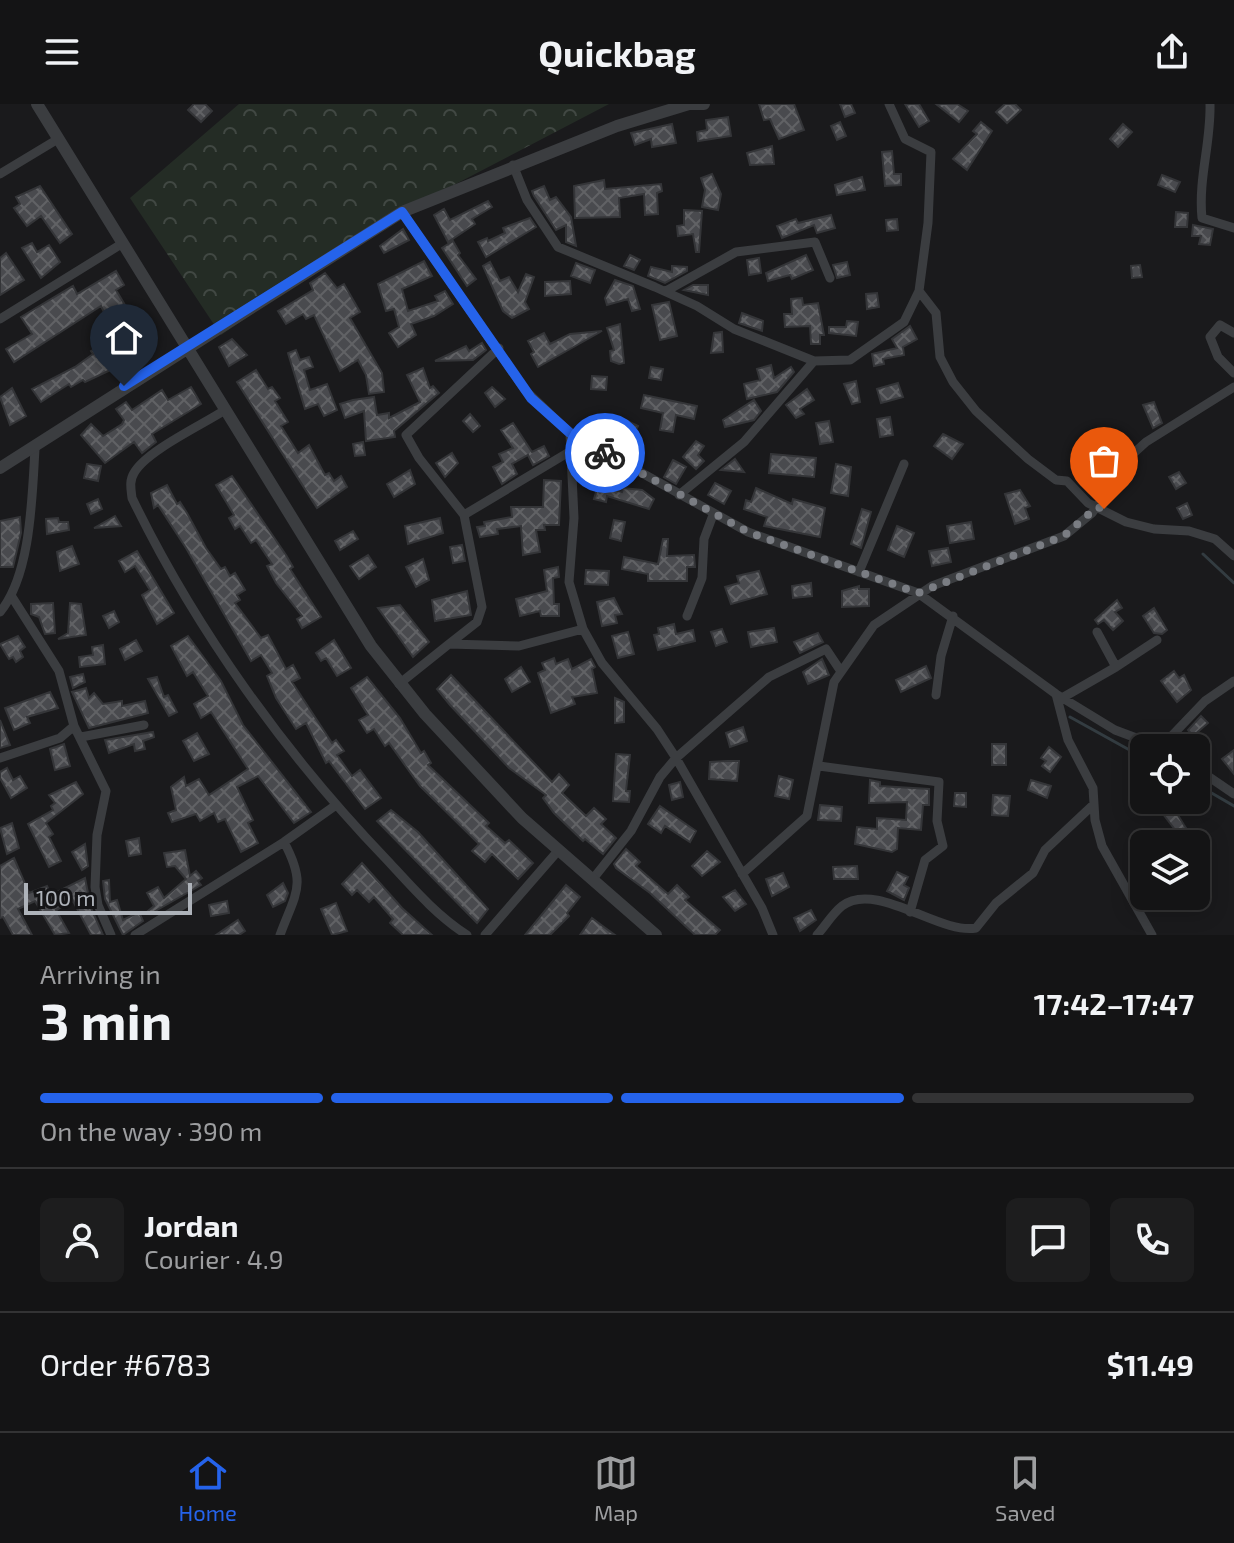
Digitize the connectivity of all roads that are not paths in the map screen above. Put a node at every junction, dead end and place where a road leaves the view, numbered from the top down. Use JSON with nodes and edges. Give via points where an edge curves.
{"nodes":[{"id":1,"x":37,"y":104,"type":"edge"},
{"id":2,"x":704,"y":104,"type":"edge"},
{"id":3,"x":889,"y":104,"type":"edge"},
{"id":4,"x":1210,"y":104,"type":"edge"},
{"id":5,"x":58,"y":139,"type":"junction"},
{"id":6,"x":513,"y":165,"type":"junction"},
{"id":7,"x":0,"y":174,"type":"edge"},
{"id":8,"x":402,"y":212,"type":"junction"},
{"id":9,"x":1234,"y":228,"type":"edge"},
{"id":10,"x":123,"y":243,"type":"junction"},
{"id":11,"x":830,"y":278,"type":"dead end"},
{"id":12,"x":666,"y":291,"type":"junction"},
{"id":13,"x":919,"y":291,"type":"junction"},
{"id":14,"x":0,"y":319,"type":"edge"},
{"id":15,"x":1234,"y":333,"type":"edge"},
{"id":16,"x":185,"y":348,"type":"junction"},
{"id":17,"x":499,"y":348,"type":"junction"},
{"id":18,"x":814,"y":361,"type":"junction"},
{"id":19,"x":1234,"y":373,"type":"edge"},
{"id":20,"x":1234,"y":387,"type":"edge"},
{"id":21,"x":225,"y":410,"type":"junction"},
{"id":22,"x":570,"y":433,"type":"junction"},
{"id":23,"x":35,"y":449,"type":"junction"},
{"id":24,"x":569,"y":452,"type":"junction"},
{"id":25,"x":904,"y":464,"type":"dead end"},
{"id":26,"x":0,"y":468,"type":"edge"},
{"id":27,"x":679,"y":495,"type":"junction"},
{"id":28,"x":1097,"y":507,"type":"junction"},
{"id":29,"x":464,"y":515,"type":"junction"},
{"id":30,"x":713,"y":515,"type":"junction"},
{"id":31,"x":1234,"y":556,"type":"edge"},
{"id":32,"x":859,"y":572,"type":"junction"},
{"id":33,"x":918,"y":593,"type":"junction"},
{"id":34,"x":12,"y":597,"type":"junction"},
{"id":35,"x":0,"y":612,"type":"edge"},
{"id":36,"x":687,"y":616,"type":"dead end"},
{"id":37,"x":953,"y":616,"type":"junction"},
{"id":38,"x":583,"y":629,"type":"junction"},
{"id":39,"x":1097,"y":632,"type":"dead end"},
{"id":40,"x":1157,"y":640,"type":"dead end"},
{"id":41,"x":449,"y":644,"type":"junction"},
{"id":42,"x":1116,"y":667,"type":"junction"},
{"id":43,"x":840,"y":670,"type":"junction"},
{"id":44,"x":1234,"y":681,"type":"edge"},
{"id":45,"x":399,"y":684,"type":"junction"},
{"id":46,"x":936,"y":695,"type":"dead end"},
{"id":47,"x":1059,"y":696,"type":"junction"},
{"id":48,"x":144,"y":725,"type":"dead end"},
{"id":49,"x":74,"y":726,"type":"junction"},
{"id":50,"x":1174,"y":734,"type":"edge"},
{"id":51,"x":1130,"y":735,"type":"edge"},
{"id":52,"x":81,"y":737,"type":"junction"},
{"id":53,"x":0,"y":758,"type":"edge"},
{"id":54,"x":676,"y":758,"type":"junction"},
{"id":55,"x":819,"y":766,"type":"junction"},
{"id":56,"x":1210,"y":778,"type":"edge"},
{"id":57,"x":1234,"y":794,"type":"edge"},
{"id":58,"x":336,"y":805,"type":"junction"},
{"id":59,"x":1093,"y":805,"type":"junction"},
{"id":60,"x":284,"y":842,"type":"junction"},
{"id":61,"x":557,"y":852,"type":"junction"},
{"id":62,"x":742,"y":874,"type":"junction"},
{"id":63,"x":592,"y":880,"type":"junction"},
{"id":64,"x":910,"y":912,"type":"junction"},
{"id":65,"x":111,"y":935,"type":"edge"},
{"id":66,"x":135,"y":935,"type":"edge"},
{"id":67,"x":280,"y":935,"type":"edge"},
{"id":68,"x":467,"y":935,"type":"edge"},
{"id":69,"x":485,"y":935,"type":"edge"},
{"id":70,"x":656,"y":935,"type":"edge"},
{"id":71,"x":773,"y":935,"type":"edge"},
{"id":72,"x":817,"y":935,"type":"edge"},
{"id":73,"x":1152,"y":935,"type":"edge"}],
"edges":[{"from":1,"to":5,"type":"street"},
{"from":2,"to":6,"type":"street","via":[[617,126]]},
{"from":3,"to":13,"type":"street","via":[[905,139],[931,152]]},
{"from":4,"to":9,"type":"street","via":[[1202,218]]},
{"from":5,"to":7,"type":"street"},
{"from":5,"to":10,"type":"street"},
{"from":6,"to":8,"type":"street"},
{"from":6,"to":12,"type":"street","via":[[555,245]]},
{"from":8,"to":16,"type":"street"},
{"from":8,"to":17,"type":"street"},
{"from":10,"to":14,"type":"street"},
{"from":10,"to":16,"type":"street"},
{"from":11,"to":12,"type":"street","via":[[815,242],[736,252]]},
{"from":12,"to":18,"type":"street","via":[[734,329]]},
{"from":13,"to":18,"type":"street","via":[[904,322],[850,360]]},
{"from":13,"to":28,"type":"street","via":[[938,320],[940,357],[976,411],[1042,471],[1067,481]]},
{"from":15,"to":19,"type":"street","via":[[1220,325],[1210,337],[1218,357]]},
{"from":16,"to":21,"type":"street"},
{"from":16,"to":23,"type":"street"},
{"from":17,"to":22,"type":"street","via":[[531,398]]},
{"from":17,"to":29,"type":"street","via":[[407,431],[419,458]]},
{"from":18,"to":27,"type":"street","via":[[744,442]]},
{"from":20,"to":28,"type":"street","via":[[1146,442],[1124,462]]},
{"from":21,"to":45,"type":"street","via":[[343,604]]},
{"from":21,"to":58,"type":"street","via":[[146,460],[130,483],[132,498],[234,671]]},
{"from":22,"to":24,"type":"street"},
{"from":22,"to":27,"type":"street"},
{"from":23,"to":26,"type":"street"},
{"from":23,"to":34,"type":"street"},
{"from":24,"to":29,"type":"street"},
{"from":24,"to":38,"type":"street","via":[[574,518],[569,582]]},
{"from":25,"to":32,"type":"street"},
{"from":27,"to":30,"type":"street"},
{"from":28,"to":31,"type":"street","via":[[1142,527],[1215,539]]},
{"from":28,"to":33,"type":"street","via":[[1064,536]]},
{"from":29,"to":41,"type":"street","via":[[482,607],[477,622]]},
{"from":30,"to":32,"type":"street"},
{"from":30,"to":36,"type":"street","via":[[704,539],[702,578]]},
{"from":32,"to":33,"type":"street"},
{"from":33,"to":37,"type":"street"},
{"from":33,"to":43,"type":"street","via":[[874,625]]},
{"from":34,"to":35,"type":"street"},
{"from":34,"to":49,"type":"street","via":[[59,671]]},
{"from":37,"to":46,"type":"street"},
{"from":37,"to":47,"type":"street"},
{"from":38,"to":41,"type":"street","via":[[532,644]]},
{"from":38,"to":54,"type":"street","via":[[602,663]]},
{"from":39,"to":42,"type":"street"},
{"from":40,"to":42,"type":"street"},
{"from":41,"to":45,"type":"street"},
{"from":42,"to":47,"type":"street"},
{"from":43,"to":54,"type":"street","via":[[826,649],[769,677]]},
{"from":43,"to":55,"type":"street","via":[[827,708]]},
{"from":44,"to":50,"type":"street","via":[[1205,701]]},
{"from":45,"to":61,"type":"street"},
{"from":47,"to":51,"type":"street"},
{"from":47,"to":59,"type":"street","via":[[1068,740],[1093,788]]},
{"from":48,"to":52,"type":"street"},
{"from":49,"to":52,"type":"street"},
{"from":49,"to":53,"type":"street","via":[[60,738]]},
{"from":52,"to":65,"type":"street","via":[[106,791],[95,887]]},
{"from":54,"to":62,"type":"street"},
{"from":54,"to":63,"type":"street","via":[[631,831]]},
{"from":55,"to":62,"type":"street","via":[[802,824]]},
{"from":55,"to":64,"type":"street","via":[[939,782],[937,821],[943,846],[925,860]]},
{"from":56,"to":57,"type":"street"},
{"from":58,"to":60,"type":"street"},
{"from":58,"to":68,"type":"street","via":[[426,901]]},
{"from":59,"to":64,"type":"street","via":[[976,928],[955,932]]},
{"from":59,"to":73,"type":"street","via":[[1102,846]]},
{"from":60,"to":66,"type":"street"},
{"from":60,"to":67,"type":"street","via":[[299,883]]},
{"from":61,"to":63,"type":"street"},
{"from":61,"to":69,"type":"street"},
{"from":62,"to":71,"type":"street"},
{"from":63,"to":70,"type":"street"},
{"from":64,"to":72,"type":"street","via":[[853,901]]}]}
